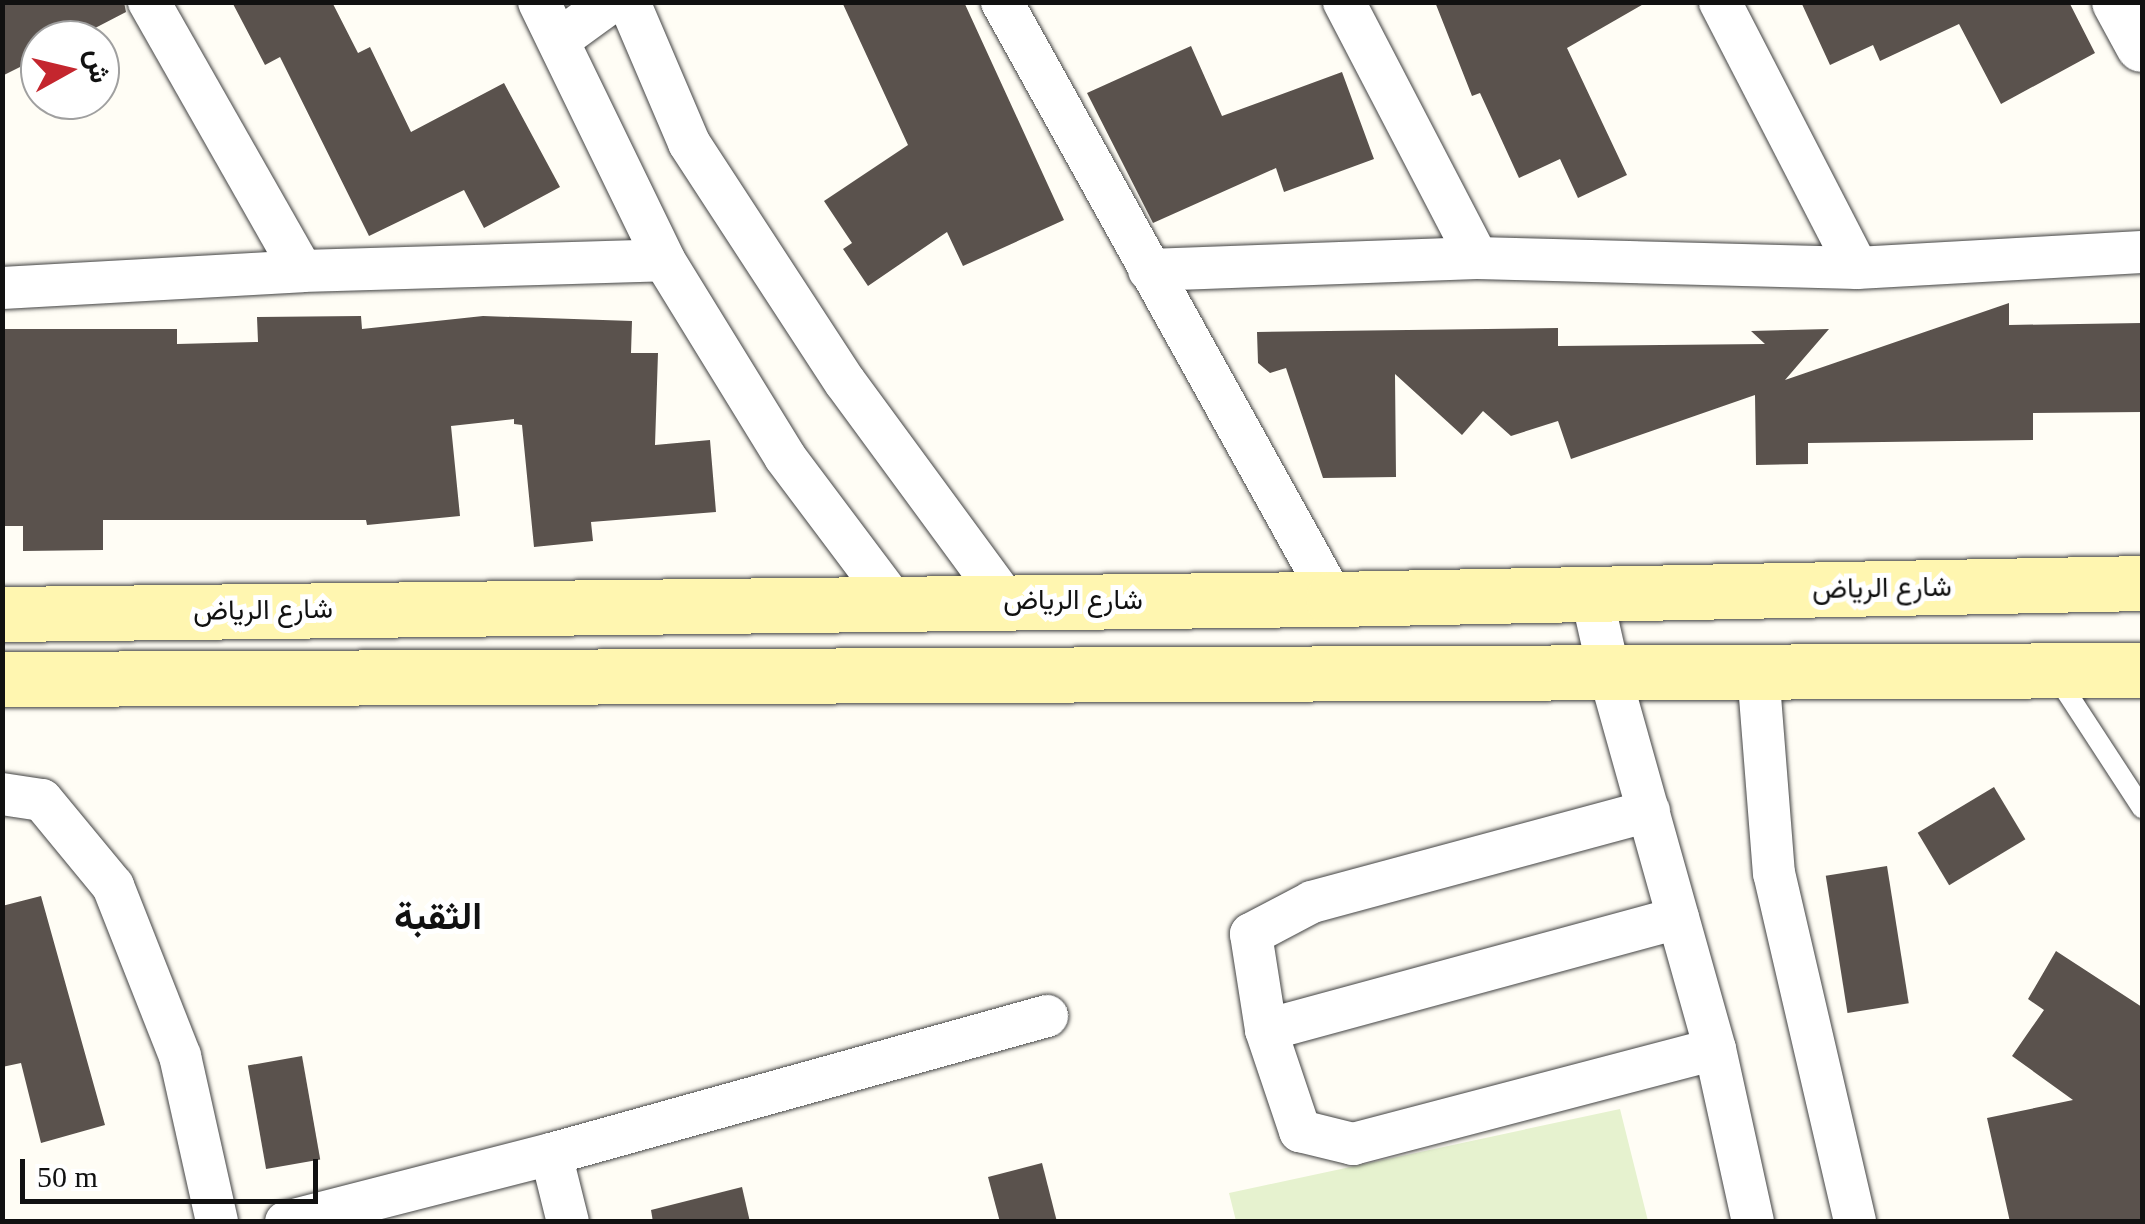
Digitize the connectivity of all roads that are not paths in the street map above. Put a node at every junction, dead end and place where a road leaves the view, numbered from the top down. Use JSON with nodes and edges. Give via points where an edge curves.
{"nodes":[{"id":1,"x":149,"y":2,"type":"edge"},
{"id":2,"x":611,"y":2,"type":"edge"},
{"id":3,"x":629,"y":2,"type":"edge"},
{"id":4,"x":1002,"y":2,"type":"edge"},
{"id":5,"x":1344,"y":2,"type":"edge"},
{"id":6,"x":1720,"y":2,"type":"edge"},
{"id":7,"x":2118,"y":2,"type":"edge"},
{"id":8,"x":550,"y":21,"type":"edge"},
{"id":9,"x":2142,"y":46,"type":"edge"},
{"id":10,"x":2142,"y":252,"type":"edge"},
{"id":11,"x":1476,"y":258,"type":"junction"},
{"id":12,"x":664,"y":260,"type":"junction"},
{"id":13,"x":1857,"y":268,"type":"junction"},
{"id":14,"x":1150,"y":270,"type":"junction"},
{"id":15,"x":302,"y":271,"type":"junction"},
{"id":16,"x":2,"y":288,"type":"edge"},
{"id":17,"x":2142,"y":582,"type":"edge"},
{"id":18,"x":1591,"y":593,"type":"junction"},
{"id":19,"x":1333,"y":599,"type":"junction"},
{"id":20,"x":1006,"y":601,"type":"junction"},
{"id":21,"x":894,"y":602,"type":"junction"},
{"id":22,"x":2,"y":614,"type":"edge"},
{"id":23,"x":2052,"y":670,"type":"junction"},
{"id":24,"x":2142,"y":670,"type":"edge"},
{"id":25,"x":1609,"y":672,"type":"junction"},
{"id":26,"x":1758,"y":672,"type":"junction"},
{"id":27,"x":2,"y":679,"type":"edge"},
{"id":28,"x":16,"y":802,"type":"edge"},
{"id":29,"x":2142,"y":808,"type":"edge"},
{"id":30,"x":1648,"y":811,"type":"junction"},
{"id":31,"x":1678,"y":918,"type":"junction"},
{"id":32,"x":1046,"y":1016,"type":"dead end"},
{"id":33,"x":1266,"y":1030,"type":"junction"},
{"id":34,"x":1715,"y":1048,"type":"junction"},
{"id":35,"x":551,"y":1154,"type":"junction"},
{"id":36,"x":217,"y":1222,"type":"edge"},
{"id":37,"x":286,"y":1222,"type":"edge"},
{"id":38,"x":568,"y":1222,"type":"edge"},
{"id":39,"x":1753,"y":1222,"type":"edge"},
{"id":40,"x":1854,"y":1222,"type":"edge"}],
"edges":[{"from":1,"to":15,"type":"street"},
{"from":2,"to":8,"type":"street"},
{"from":3,"to":20,"type":"street","via":[[688,143],[845,382]]},
{"from":4,"to":14,"type":"street"},
{"from":5,"to":11,"type":"street"},
{"from":6,"to":13,"type":"street"},
{"from":7,"to":9,"type":"street"},
{"from":8,"to":12,"type":"street"},
{"from":10,"to":13,"type":"street"},
{"from":11,"to":13,"type":"street"},
{"from":11,"to":14,"type":"street"},
{"from":12,"to":15,"type":"street"},
{"from":12,"to":21,"type":"street","via":[[785,457]]},
{"from":14,"to":19,"type":"street"},
{"from":15,"to":16,"type":"street"},
{"from":17,"to":18,"type":"main road","name":"شارع الرياض"},
{"from":18,"to":19,"type":"main road","name":"شارع الرياض"},
{"from":18,"to":25,"type":"street"},
{"from":19,"to":20,"type":"main road","name":"شارع الرياض"},
{"from":20,"to":21,"type":"main road","name":"شارع الرياض"},
{"from":21,"to":22,"type":"main road","name":"شارع الرياض"},
{"from":23,"to":24,"type":"main road"},
{"from":23,"to":26,"type":"main road"},
{"from":23,"to":29,"type":"lane"},
{"from":25,"to":26,"type":"main road"},
{"from":25,"to":27,"type":"main road"},
{"from":25,"to":30,"type":"street"},
{"from":26,"to":40,"type":"street","via":[[1774,874]]},
{"from":28,"to":36,"type":"street","via":[[113,886],[180,1056]]},
{"from":30,"to":31,"type":"street"},
{"from":30,"to":33,"type":"street","via":[[1312,902],[1251,934]]},
{"from":31,"to":33,"type":"street"},
{"from":31,"to":34,"type":"street"},
{"from":32,"to":35,"type":"street"},
{"from":33,"to":34,"type":"street","via":[[1300,1130],[1353,1144]]},
{"from":34,"to":39,"type":"street"},
{"from":35,"to":37,"type":"street"},
{"from":35,"to":38,"type":"street"}]}
